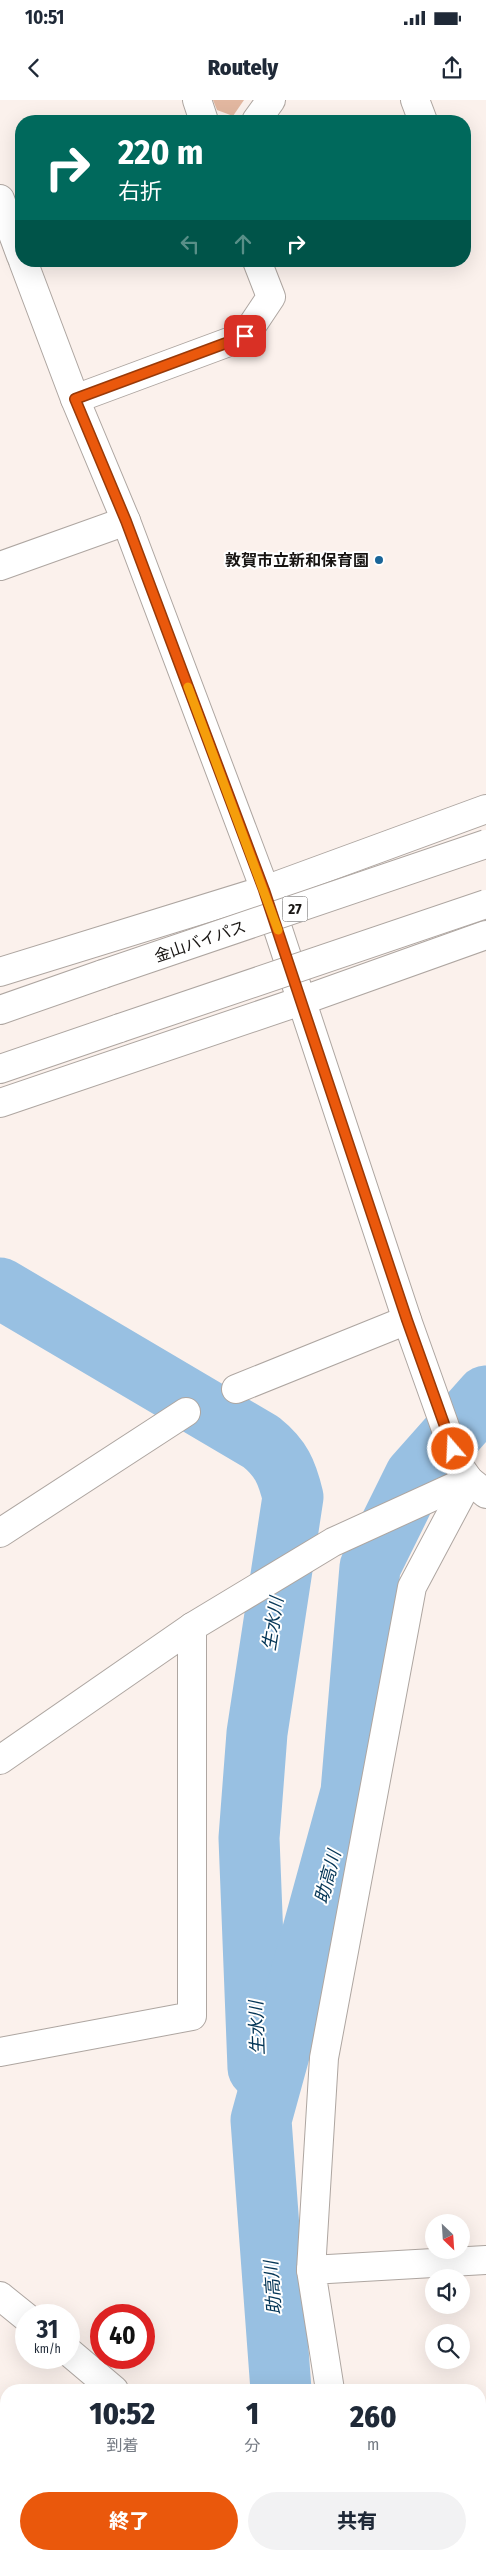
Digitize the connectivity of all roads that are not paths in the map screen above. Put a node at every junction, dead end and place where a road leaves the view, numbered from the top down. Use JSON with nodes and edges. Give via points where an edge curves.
{"nodes":[{"id":1,"x":197,"y":100,"type":"edge"},
{"id":2,"x":271,"y":100,"type":"edge"},
{"id":3,"x":415,"y":100,"type":"edge"},
{"id":4,"x":202,"y":115,"type":"edge"},
{"id":5,"x":260,"y":115,"type":"edge"},
{"id":6,"x":421,"y":115,"type":"edge"},
{"id":7,"x":0,"y":199,"type":"edge"},
{"id":8,"x":15,"y":240,"type":"edge"},
{"id":9,"x":25,"y":267,"type":"edge"},
{"id":10,"x":259,"y":267,"type":"edge"},
{"id":11,"x":75,"y":399,"type":"junction"},
{"id":12,"x":126,"y":521,"type":"junction"},
{"id":13,"x":0,"y":566,"type":"edge"},
{"id":14,"x":486,"y":809,"type":"edge"},
{"id":15,"x":486,"y":844,"type":"edge"},
{"id":16,"x":264,"y":890,"type":"junction"},
{"id":17,"x":486,"y":904,"type":"edge"},
{"id":18,"x":486,"y":935,"type":"edge"},
{"id":19,"x":0,"y":972,"type":"edge"},
{"id":20,"x":301,"y":1001,"type":"junction"},
{"id":21,"x":0,"y":1010,"type":"edge"},
{"id":22,"x":0,"y":1069,"type":"edge"},
{"id":23,"x":0,"y":1103,"type":"edge"},
{"id":24,"x":407,"y":1320,"type":"junction"},
{"id":25,"x":236,"y":1389,"type":"dead end"},
{"id":26,"x":186,"y":1412,"type":"dead end"},
{"id":27,"x":471,"y":1480,"type":"edge"},
{"id":28,"x":0,"y":1533,"type":"edge"},
{"id":29,"x":192,"y":1627,"type":"junction"},
{"id":30,"x":1,"y":1758,"type":"edge"},
{"id":31,"x":0,"y":2052,"type":"edge"},
{"id":32,"x":486,"y":2260,"type":"edge"},
{"id":33,"x":311,"y":2270,"type":"junction"},
{"id":34,"x":0,"y":2296,"type":"edge"},
{"id":35,"x":15,"y":2308,"type":"edge"},
{"id":36,"x":80,"y":2361,"type":"edge"},
{"id":37,"x":107,"y":2384,"type":"edge"},
{"id":38,"x":329,"y":2384,"type":"edge"}],
"edges":[{"from":1,"to":4,"type":"main road"},
{"from":2,"to":5,"type":"main road"},
{"from":3,"to":6,"type":"main road"},
{"from":7,"to":8,"type":"main road"},
{"from":9,"to":11,"type":"main road"},
{"from":10,"to":11,"type":"main road","via":[[271,297],[245,336]]},
{"from":11,"to":12,"type":"main road"},
{"from":12,"to":13,"type":"main road"},
{"from":12,"to":16,"type":"main road"},
{"from":14,"to":16,"type":"main road"},
{"from":15,"to":21,"type":"main road","name":"金山バイパス","number":"27","bridge":true},
{"from":16,"to":19,"type":"main road"},
{"from":16,"to":20,"type":"main road"},
{"from":17,"to":22,"type":"main road","bridge":true},
{"from":18,"to":20,"type":"main road"},
{"from":20,"to":23,"type":"main road"},
{"from":20,"to":24,"type":"main road"},
{"from":24,"to":25,"type":"main road"},
{"from":24,"to":27,"type":"main road","via":[[442,1416]]},
{"from":26,"to":28,"type":"main road"},
{"from":27,"to":29,"type":"main road","via":[[333,1542]]},
{"from":27,"to":33,"type":"main road","via":[[412,1587],[324,2058]]},
{"from":29,"to":30,"type":"main road"},
{"from":29,"to":31,"type":"main road","via":[[192,2016]]},
{"from":32,"to":33,"type":"main road"},
{"from":33,"to":38,"type":"main road"},
{"from":34,"to":35,"type":"main road"},
{"from":36,"to":37,"type":"main road"}]}
